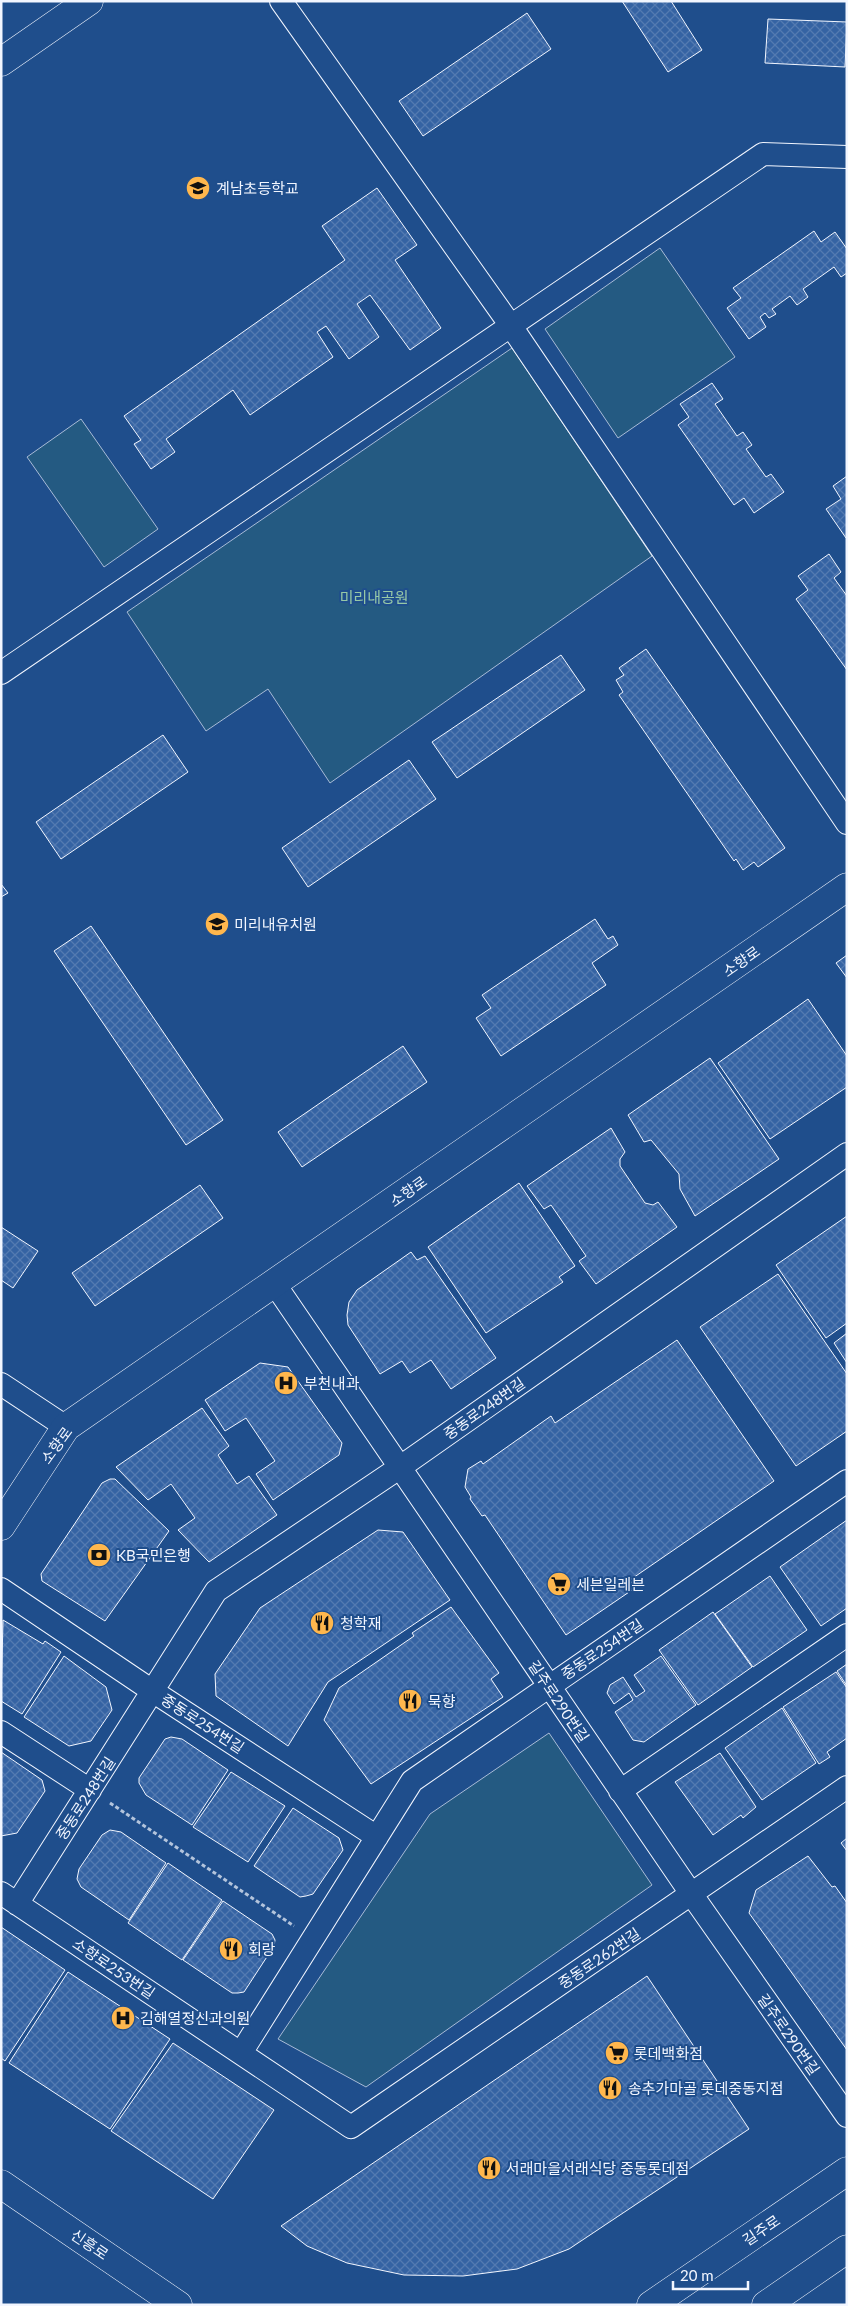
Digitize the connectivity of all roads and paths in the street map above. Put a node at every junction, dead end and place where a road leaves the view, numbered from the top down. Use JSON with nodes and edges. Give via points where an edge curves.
{"nodes":[{"id":1,"x":88,"y":1,"type":"edge"},
{"id":2,"x":281,"y":1,"type":"edge"},
{"id":3,"x":1,"y":62,"type":"edge"},
{"id":4,"x":847,"y":157,"type":"edge"},
{"id":5,"x":511,"y":326,"type":"junction"},
{"id":6,"x":1,"y":673,"type":"edge"},
{"id":7,"x":847,"y":823,"type":"edge"},
{"id":8,"x":847,"y":887,"type":"edge"},
{"id":9,"x":847,"y":1154,"type":"edge"},
{"id":10,"x":274,"y":1284,"type":"junction"},
{"id":11,"x":1,"y":1384,"type":"edge"},
{"id":12,"x":66,"y":1427,"type":"junction"},
{"id":13,"x":399,"y":1468,"type":"junction"},
{"id":14,"x":847,"y":1481,"type":"edge"},
{"id":15,"x":1,"y":1526,"type":"edge"},
{"id":16,"x":1,"y":1589,"type":"edge"},
{"id":17,"x":847,"y":1635,"type":"edge"},
{"id":18,"x":548,"y":1686,"type":"junction"},
{"id":19,"x":154,"y":1692,"type":"junction"},
{"id":20,"x":1,"y":1732,"type":"edge"},
{"id":21,"x":847,"y":1787,"type":"edge"},
{"id":22,"x":90,"y":1790,"type":"junction"},
{"id":23,"x":620,"y":1791,"type":"junction"},
{"id":24,"x":378,"y":1837,"type":"junction"},
{"id":25,"x":692,"y":1895,"type":"junction"},
{"id":26,"x":9,"y":1899,"type":"edge"},
{"id":27,"x":313,"y":1938,"type":"junction"},
{"id":28,"x":241,"y":2053,"type":"junction"},
{"id":29,"x":847,"y":2116,"type":"edge"},
{"id":30,"x":351,"y":2127,"type":"joint"},
{"id":31,"x":847,"y":2172,"type":"edge"},
{"id":32,"x":1,"y":2184,"type":"edge"},
{"id":33,"x":847,"y":2248,"type":"edge"},
{"id":34,"x":656,"y":2303,"type":"edge"},
{"id":35,"x":178,"y":2305,"type":"edge"},
{"id":36,"x":766,"y":2305,"type":"edge"}],
"edges":[{"from":1,"to":3,"type":"street"},
{"from":2,"to":5,"type":"street"},
{"from":4,"to":5,"type":"street","via":[[763,154]]},
{"from":5,"to":6,"type":"street"},
{"from":5,"to":7,"type":"street"},
{"from":8,"to":10,"type":"street","name":"소향로"},
{"from":9,"to":13,"type":"street","name":"중동로248번길"},
{"from":10,"to":12,"type":"street","name":"소향로"},
{"from":10,"to":13,"type":"street","name":"길주로290번길"},
{"from":11,"to":12,"type":"street"},
{"from":12,"to":15,"type":"street","name":"소향로"},
{"from":13,"to":18,"type":"street","name":"길주로290번길"},
{"from":13,"to":19,"type":"street","name":"중동로248번길","via":[[216,1591]]},
{"from":14,"to":18,"type":"street","name":"중동로254번길"},
{"from":16,"to":19,"type":"street"},
{"from":17,"to":23,"type":"street"},
{"from":18,"to":23,"type":"street","name":"길주로290번길"},
{"from":18,"to":24,"type":"street","name":"중동로254번길","via":[[412,1781]]},
{"from":19,"to":22,"type":"street","name":"중동로248번길"},
{"from":19,"to":24,"type":"street","name":"중동로254번길"},
{"from":20,"to":22,"type":"street"},
{"from":21,"to":25,"type":"street","name":"중동로262번길"},
{"from":22,"to":26,"type":"street","name":"중동로248번길"},
{"from":22,"to":27,"type":"path"},
{"from":23,"to":25,"type":"street","name":"길주로290번길"},
{"from":24,"to":27,"type":"street","name":"중동로254번길"},
{"from":25,"to":29,"type":"street","name":"길주로290번길"},
{"from":25,"to":30,"type":"street","name":"중동로262번길"},
{"from":26,"to":28,"type":"street","name":"소향로253번길"},
{"from":27,"to":28,"type":"street","name":"중동로254번길"},
{"from":28,"to":30,"type":"street","name":"소향로253번길"},
{"from":31,"to":34,"type":"street","name":"길주로"},
{"from":32,"to":35,"type":"street","name":"신흥로"},
{"from":33,"to":36,"type":"street"}]}
